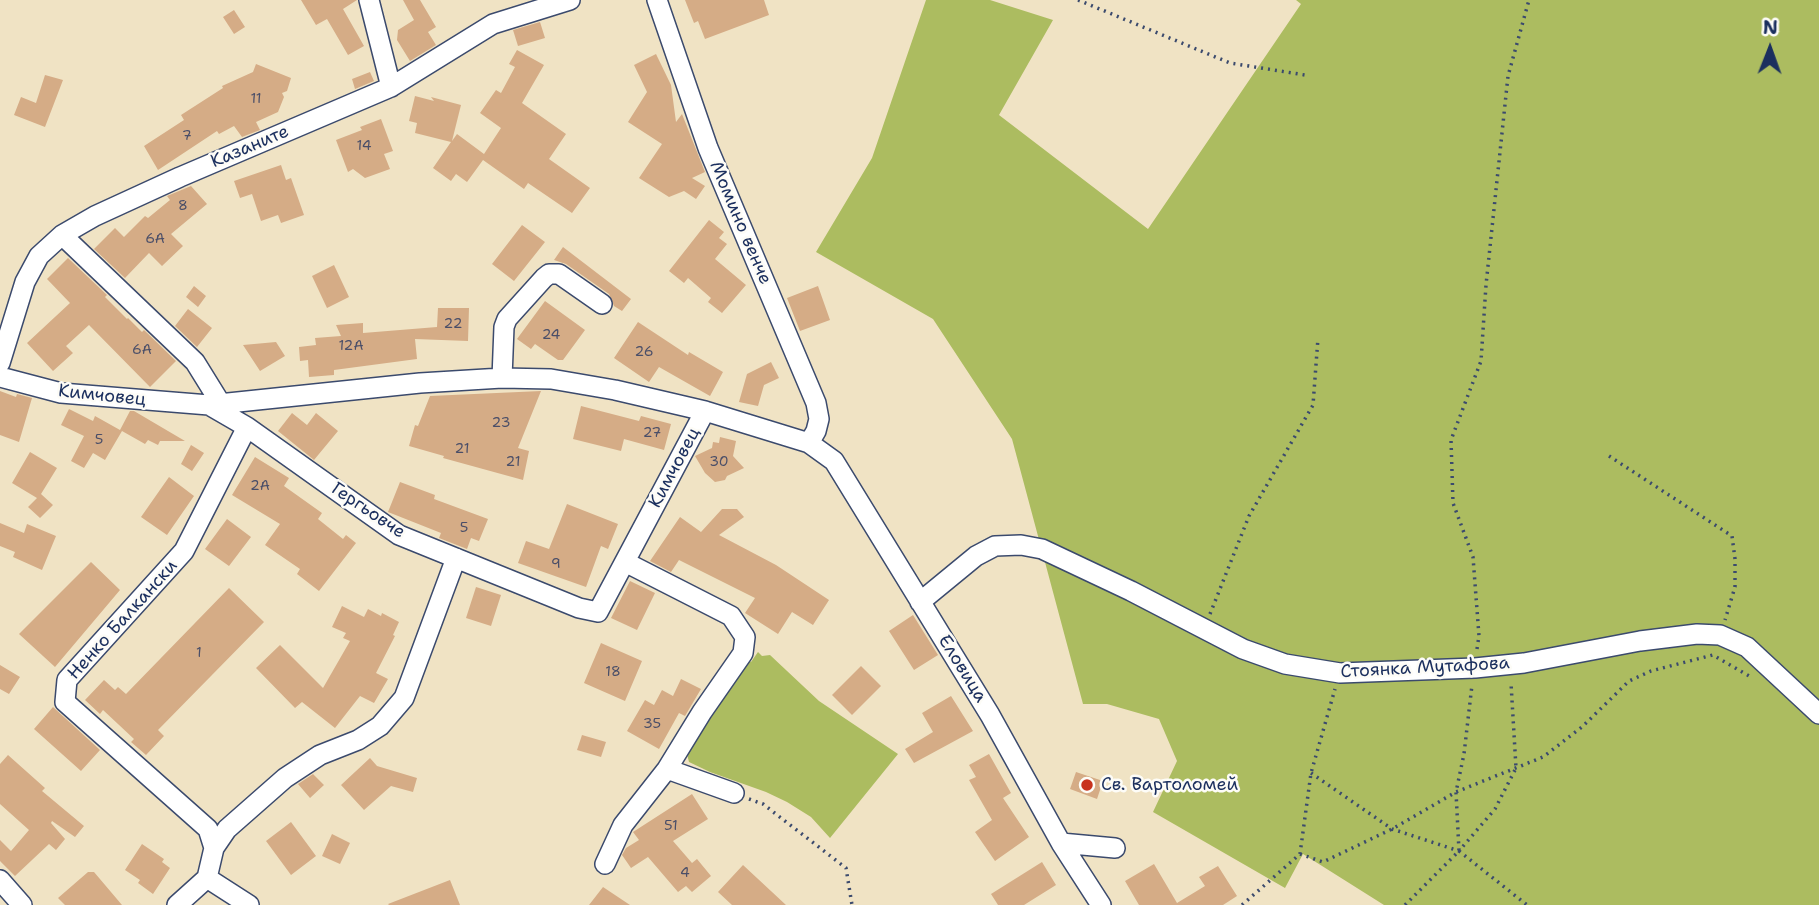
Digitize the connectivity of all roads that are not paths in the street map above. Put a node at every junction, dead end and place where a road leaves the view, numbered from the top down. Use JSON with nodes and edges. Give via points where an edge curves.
{"nodes":[{"id":1,"x":369,"y":0,"type":"edge"},
{"id":2,"x":570,"y":0,"type":"edge"},
{"id":3,"x":657,"y":0,"type":"edge"},
{"id":4,"x":391,"y":87,"type":"junction"},
{"id":5,"x":62,"y":235,"type":"junction"},
{"id":6,"x":603,"y":304,"type":"dead end"},
{"id":7,"x":0,"y":363,"type":"edge"},
{"id":8,"x":0,"y":377,"type":"edge"},
{"id":9,"x":502,"y":378,"type":"junction"},
{"id":10,"x":215,"y":405,"type":"junction"},
{"id":11,"x":705,"y":411,"type":"junction"},
{"id":12,"x":247,"y":427,"type":"junction"},
{"id":13,"x":809,"y":443,"type":"junction"},
{"id":14,"x":456,"y":558,"type":"junction"},
{"id":15,"x":625,"y":562,"type":"junction"},
{"id":16,"x":920,"y":602,"type":"junction"},
{"id":17,"x":579,"y":608,"type":"joint"},
{"id":18,"x":1819,"y":714,"type":"edge"},
{"id":19,"x":667,"y":769,"type":"junction"},
{"id":20,"x":734,"y":793,"type":"road end"},
{"id":21,"x":1061,"y":842,"type":"junction"},
{"id":22,"x":214,"y":848,"type":"junction"},
{"id":23,"x":1115,"y":848,"type":"dead end"},
{"id":24,"x":605,"y":864,"type":"dead end"},
{"id":25,"x":207,"y":878,"type":"junction"},
{"id":26,"x":0,"y":880,"type":"edge"},
{"id":27,"x":22,"y":905,"type":"edge"},
{"id":28,"x":177,"y":905,"type":"edge"},
{"id":29,"x":249,"y":905,"type":"edge"},
{"id":30,"x":1101,"y":905,"type":"edge"}],
"edges":[{"from":1,"to":4,"type":"street"},
{"from":2,"to":4,"type":"street","name":"Казаните","via":[[493,24]]},
{"from":3,"to":13,"type":"street","name":"Момино венче","via":[[708,148],[816,403],[819,419]]},
{"from":4,"to":5,"type":"street","name":"Казаните","via":[[156,188]]},
{"from":5,"to":7,"type":"street","name":"Казаните","via":[[39,256],[25,282]]},
{"from":5,"to":10,"type":"street","via":[[195,362]]},
{"from":6,"to":9,"type":"street","via":[[559,274],[549,274],[507,319]]},
{"from":8,"to":10,"type":"street","name":"Кимчовец","via":[[61,393]]},
{"from":9,"to":10,"type":"street","name":"Кимчовец"},
{"from":9,"to":11,"type":"street","name":"Кимчовец","via":[[551,379]]},
{"from":10,"to":12,"type":"street","name":"Гергьовче"},
{"from":11,"to":13,"type":"street"},
{"from":11,"to":15,"type":"street","name":"Кимчовец"},
{"from":12,"to":14,"type":"street","name":"Гергьовче","via":[[399,535]]},
{"from":12,"to":22,"type":"street","name":"Ненко Балкански","via":[[184,551],[67,680],[65,702],[208,829]]},
{"from":13,"to":16,"type":"street","name":"Еловица","via":[[834,461]]},
{"from":14,"to":17,"type":"street","name":"Гергьовче"},
{"from":14,"to":22,"type":"street","via":[[404,698],[380,726],[285,778],[227,829]]},
{"from":15,"to":17,"type":"street","name":"Кимчовец","via":[[598,612]]},
{"from":15,"to":19,"type":"street","via":[[731,616],[745,637],[743,653]]},
{"from":16,"to":18,"type":"street","name":"Стоянка Мутафова","via":[[976,556],[1008,544],[1042,549],[1243,649],[1285,664],[1340,673],[1475,668],[1640,641],[1720,635],[1747,647]]},
{"from":16,"to":21,"type":"street","name":"Еловица"},
{"from":19,"to":20,"type":"street"},
{"from":19,"to":24,"type":"street","via":[[624,825]]},
{"from":21,"to":23,"type":"street"},
{"from":21,"to":30,"type":"street","name":"Еловица"},
{"from":22,"to":25,"type":"street"},
{"from":25,"to":28,"type":"street"},
{"from":25,"to":29,"type":"street"},
{"from":26,"to":27,"type":"street"}]}
